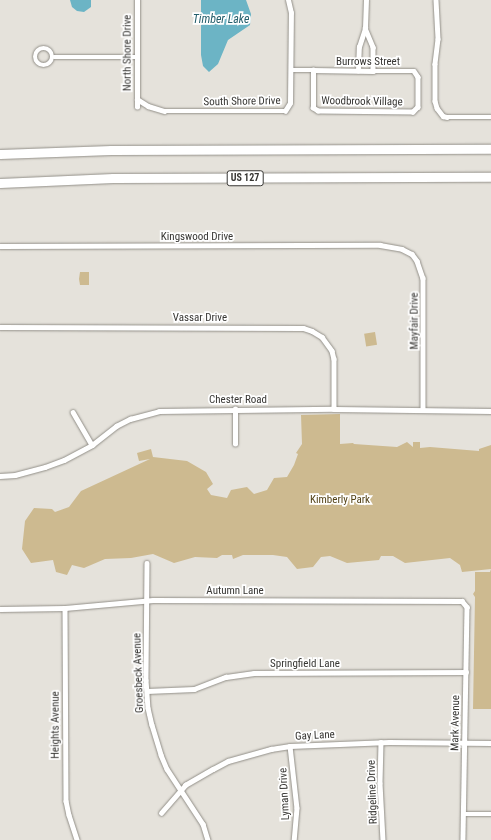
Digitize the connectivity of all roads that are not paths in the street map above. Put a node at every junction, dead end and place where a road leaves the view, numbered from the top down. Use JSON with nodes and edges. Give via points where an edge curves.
{"nodes":[{"id":1,"x":137,"y":0,"type":"edge"},
{"id":2,"x":288,"y":0,"type":"edge"},
{"id":3,"x":366,"y":0,"type":"edge"},
{"id":4,"x":436,"y":0,"type":"edge"},
{"id":5,"x":365,"y":28,"type":"junction"},
{"id":6,"x":360,"y":41,"type":"junction"},
{"id":7,"x":372,"y":42,"type":"junction"},
{"id":8,"x":54,"y":57,"type":"junction"},
{"id":9,"x":137,"y":57,"type":"junction"},
{"id":10,"x":291,"y":70,"type":"junction"},
{"id":11,"x":313,"y":70,"type":"junction"},
{"id":12,"x":358,"y":71,"type":"junction"},
{"id":13,"x":374,"y":71,"type":"junction"},
{"id":14,"x":137,"y":99,"type":"junction"},
{"id":15,"x":137,"y":107,"type":"dead end"},
{"id":16,"x":413,"y":112,"type":"joint"},
{"id":17,"x":491,"y":117,"type":"edge"},
{"id":18,"x":491,"y":149,"type":"edge"},
{"id":19,"x":0,"y":154,"type":"edge"},
{"id":20,"x":491,"y":177,"type":"edge"},
{"id":21,"x":0,"y":183,"type":"edge"},
{"id":22,"x":0,"y":246,"type":"edge"},
{"id":23,"x":395,"y":247,"type":"joint"},
{"id":24,"x":0,"y":327,"type":"edge"},
{"id":25,"x":235,"y":409,"type":"junction"},
{"id":26,"x":334,"y":409,"type":"junction"},
{"id":27,"x":423,"y":409,"type":"junction"},
{"id":28,"x":491,"y":411,"type":"edge"},
{"id":29,"x":73,"y":412,"type":"dead end"},
{"id":30,"x":235,"y":444,"type":"dead end"},
{"id":31,"x":92,"y":445,"type":"junction"},
{"id":32,"x":0,"y":476,"type":"edge"},
{"id":33,"x":147,"y":563,"type":"dead end"},
{"id":34,"x":147,"y":601,"type":"junction"},
{"id":35,"x":467,"y":607,"type":"joint"},
{"id":36,"x":0,"y":608,"type":"edge"},
{"id":37,"x":65,"y":608,"type":"junction"},
{"id":38,"x":466,"y":672,"type":"junction"},
{"id":39,"x":147,"y":691,"type":"junction"},
{"id":40,"x":381,"y":742,"type":"junction"},
{"id":41,"x":465,"y":744,"type":"junction"},
{"id":42,"x":491,"y":744,"type":"edge"},
{"id":43,"x":290,"y":746,"type":"junction"},
{"id":44,"x":180,"y":791,"type":"junction"},
{"id":45,"x":161,"y":813,"type":"dead end"},
{"id":46,"x":464,"y":814,"type":"junction"},
{"id":47,"x":491,"y":814,"type":"edge"},
{"id":48,"x":77,"y":840,"type":"edge"},
{"id":49,"x":208,"y":840,"type":"edge"},
{"id":50,"x":294,"y":840,"type":"edge"},
{"id":51,"x":384,"y":840,"type":"edge"},
{"id":52,"x":464,"y":840,"type":"edge"}],
"edges":[{"from":1,"to":9,"type":"street","name":"North Shore Drive"},
{"from":2,"to":10,"type":"street","name":"South Shore Drive","via":[[291,13]]},
{"from":3,"to":5,"type":"street"},
{"from":4,"to":17,"type":"street","via":[[437,108],[447,117]]},
{"from":5,"to":6,"type":"street"},
{"from":5,"to":7,"type":"street"},
{"from":6,"to":7,"type":"street","via":[[366,38]]},
{"from":6,"to":12,"type":"street"},
{"from":7,"to":13,"type":"street"},
{"from":8,"to":8,"type":"street","via":[[50,49],[44,47],[36,52],[35,57],[40,65],[46,66],[52,63]]},
{"from":8,"to":9,"type":"street"},
{"from":9,"to":14,"type":"street","name":"North Shore Drive"},
{"from":10,"to":11,"type":"street","name":"Burrows Street"},
{"from":10,"to":14,"type":"street","name":"South Shore Drive","via":[[290,103],[289,108],[283,111],[164,111]]},
{"from":11,"to":12,"type":"street","name":"Burrows Street"},
{"from":11,"to":16,"type":"street","name":"Woodbrook Village","via":[[313,106],[318,112]]},
{"from":12,"to":13,"type":"street","name":"Burrows Street"},
{"from":13,"to":16,"type":"street","name":"Burrows Street","via":[[416,72],[418,107]]},
{"from":14,"to":15,"type":"street","name":"North Shore Drive"},
{"from":18,"to":19,"type":"highway","via":[[118,150]]},
{"from":20,"to":21,"type":"highway","number":"US 127","via":[[113,178]]},
{"from":22,"to":23,"type":"street","name":"Kingswood Drive"},
{"from":23,"to":27,"type":"street","name":"Mayfair Drive","via":[[412,254],[421,268],[423,278]]},
{"from":24,"to":26,"type":"street","name":"Vassar Drive","via":[[312,330],[322,337],[332,351]]},
{"from":25,"to":26,"type":"street","name":"Chester Road"},
{"from":25,"to":30,"type":"street"},
{"from":25,"to":31,"type":"street","name":"Chester Road","via":[[176,409],[145,414],[116,426]]},
{"from":26,"to":27,"type":"street","name":"Chester Road"},
{"from":27,"to":28,"type":"street","name":"Chester Road"},
{"from":29,"to":31,"type":"street"},
{"from":31,"to":32,"type":"street","name":"Chester Road","via":[[45,467]]},
{"from":33,"to":34,"type":"street","name":"Groesbeck Avenue"},
{"from":34,"to":35,"type":"street","name":"Autumn Lane","via":[[458,600]]},
{"from":34,"to":37,"type":"street","name":"Autumn Lane"},
{"from":34,"to":39,"type":"street","name":"Groesbeck Avenue"},
{"from":35,"to":38,"type":"street","name":"Mark Avenue"},
{"from":36,"to":37,"type":"street","name":"Autumn Lane"},
{"from":37,"to":48,"type":"street","name":"Heights Avenue","via":[[66,801]]},
{"from":38,"to":39,"type":"street","name":"Springfield Lane","via":[[254,673],[226,678],[194,689]]},
{"from":38,"to":41,"type":"street","name":"Mark Avenue"},
{"from":39,"to":44,"type":"street","name":"Groesbeck Avenue","via":[[148,708],[156,740],[167,770]]},
{"from":40,"to":41,"type":"street","name":"Gay Lane"},
{"from":40,"to":43,"type":"street","name":"Gay Lane"},
{"from":40,"to":51,"type":"street","name":"Ridgeline Drive","via":[[380,783]]},
{"from":41,"to":42,"type":"street","name":"Gay Lane"},
{"from":41,"to":46,"type":"street","name":"Mark Avenue"},
{"from":43,"to":44,"type":"street","name":"Gay Lane","via":[[228,761],[185,785]]},
{"from":43,"to":50,"type":"street","name":"Lyman Drive","via":[[297,808]]},
{"from":44,"to":45,"type":"street","name":"Gay Lane"},
{"from":44,"to":49,"type":"street","name":"Groesbeck Avenue","via":[[203,824]]},
{"from":46,"to":47,"type":"street"},
{"from":46,"to":52,"type":"street","name":"Mark Avenue"}]}
